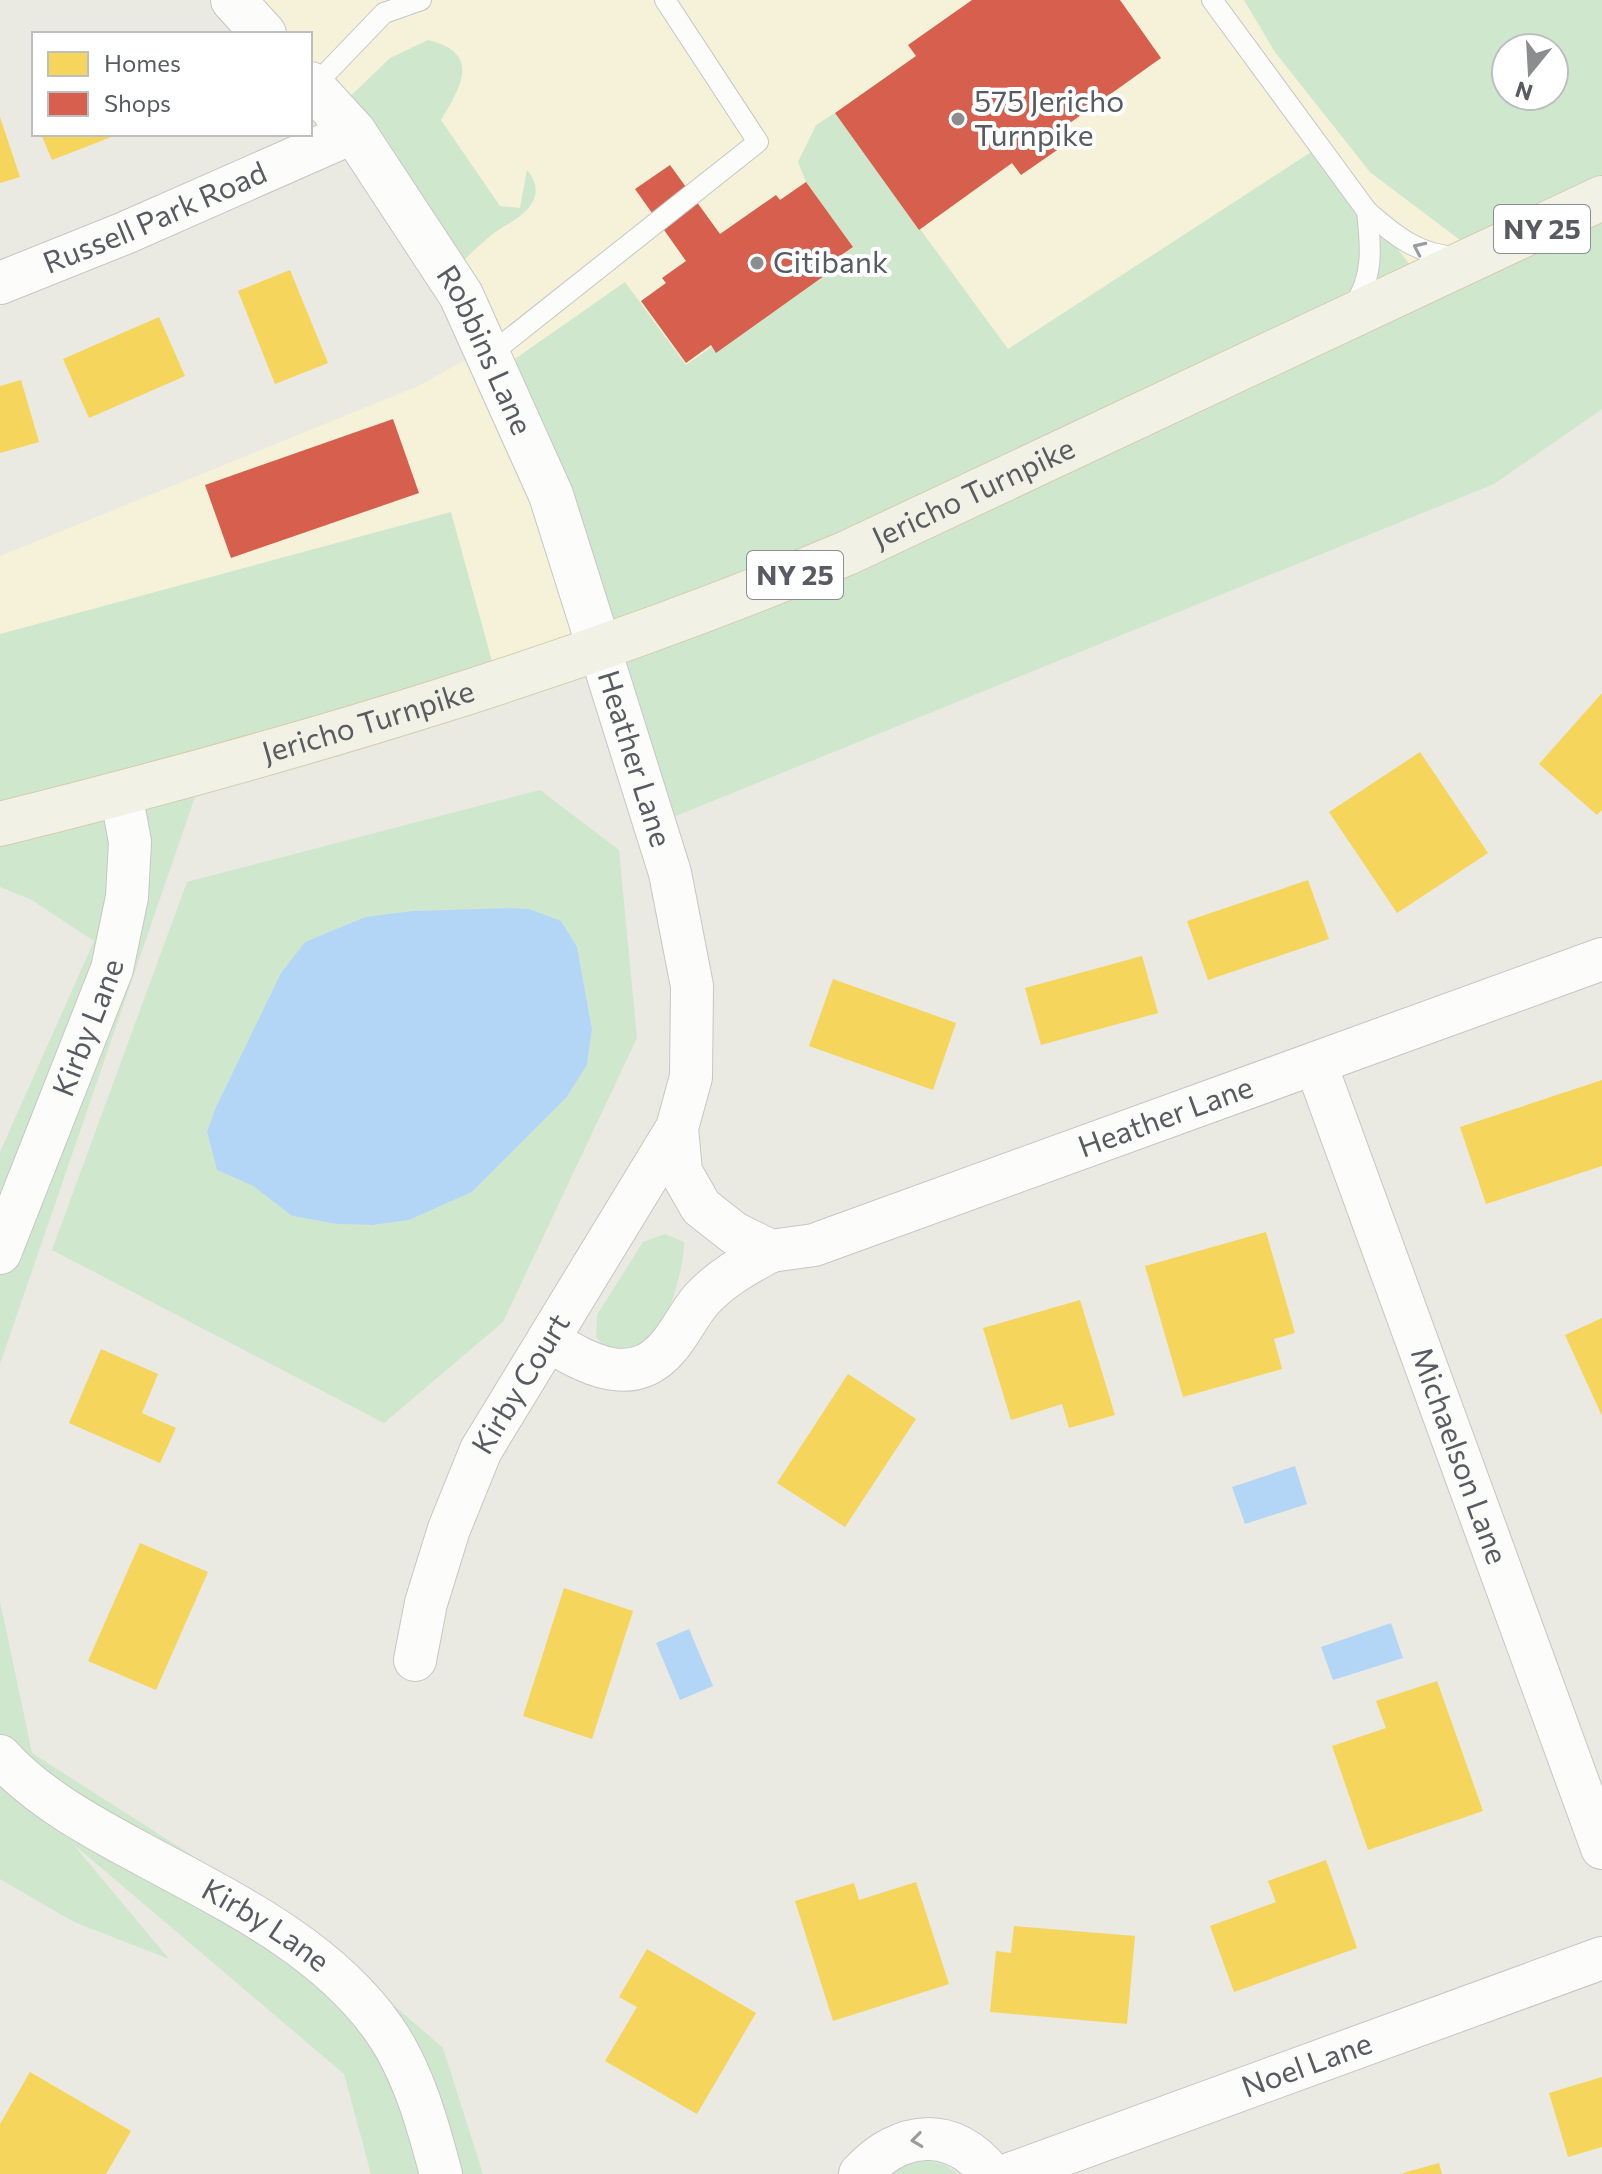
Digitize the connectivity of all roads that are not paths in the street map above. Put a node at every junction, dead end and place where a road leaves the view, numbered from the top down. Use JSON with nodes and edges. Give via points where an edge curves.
{"nodes":[{"id":1,"x":233,"y":0,"type":"edge"},
{"id":2,"x":421,"y":0,"type":"edge"},
{"id":3,"x":665,"y":0,"type":"edge"},
{"id":4,"x":1212,"y":0,"type":"edge"},
{"id":5,"x":262,"y":32,"type":"edge"},
{"id":6,"x":312,"y":85,"type":"edge"},
{"id":7,"x":354,"y":132,"type":"junction"},
{"id":8,"x":1602,"y":198,"type":"edge"},
{"id":9,"x":1367,"y":211,"type":"junction"},
{"id":10,"x":1481,"y":257,"type":"junction"},
{"id":11,"x":0,"y":283,"type":"edge"},
{"id":12,"x":1343,"y":321,"type":"junction"},
{"id":13,"x":488,"y":356,"type":"junction"},
{"id":14,"x":600,"y":650,"type":"junction"},
{"id":15,"x":121,"y":793,"type":"junction"},
{"id":16,"x":0,"y":824,"type":"edge"},
{"id":17,"x":1602,"y":959,"type":"edge"},
{"id":18,"x":1316,"y":1065,"type":"junction"},
{"id":19,"x":677,"y":1128,"type":"junction"},
{"id":20,"x":771,"y":1251,"type":"junction"},
{"id":21,"x":0,"y":1253,"type":"edge"},
{"id":22,"x":548,"y":1340,"type":"junction"},
{"id":23,"x":415,"y":1660,"type":"dead end"},
{"id":24,"x":0,"y":1756,"type":"edge"},
{"id":25,"x":1602,"y":1848,"type":"edge"},
{"id":26,"x":1602,"y":1958,"type":"edge"},
{"id":27,"x":441,"y":2174,"type":"edge"},
{"id":28,"x":860,"y":2174,"type":"edge"},
{"id":29,"x":991,"y":2174,"type":"edge"},
{"id":30,"x":1010,"y":2174,"type":"edge"}],
"edges":[{"from":1,"to":5,"type":"street"},
{"from":2,"to":6,"type":"lane","via":[[384,13]]},
{"from":3,"to":13,"type":"lane","via":[[758,142]]},
{"from":4,"to":9,"type":"lane"},
{"from":6,"to":7,"type":"street","name":"Robbins Lane"},
{"from":7,"to":11,"type":"street","name":"Russell Park Road"},
{"from":7,"to":13,"type":"street","name":"Robbins Lane","via":[[442,262]]},
{"from":8,"to":10,"type":"main road","name":"Jericho Turnpike","number":"NY 25"},
{"from":10,"to":9,"type":"lane","one_way":true,"via":[[1424,252]]},
{"from":9,"to":12,"type":"lane","via":[[1370,265]]},
{"from":10,"to":12,"type":"main road","name":"Jericho Turnpike","number":"NY 25"},
{"from":12,"to":14,"type":"main road","name":"Jericho Turnpike","number":"NY 25","via":[[847,553]]},
{"from":13,"to":14,"type":"street","name":"Robbins Lane","via":[[551,495]]},
{"from":14,"to":15,"type":"main road","name":"Jericho Turnpike","number":"NY 25"},
{"from":14,"to":19,"type":"street","name":"Heather Lane","via":[[670,873],[692,986],[691,1077]]},
{"from":15,"to":16,"type":"main road","name":"Jericho Turnpike","number":"NY 25"},
{"from":15,"to":21,"type":"street","name":"Kirby Lane","via":[[130,842],[127,897],[112,969]]},
{"from":17,"to":18,"type":"street","name":"Heather Lane"},
{"from":18,"to":20,"type":"street","name":"Heather Lane","via":[[814,1245]]},
{"from":18,"to":25,"type":"street","name":"Michaelson Lane"},
{"from":19,"to":20,"type":"street","name":"Heather Lane","via":[[681,1172],[701,1207],[734,1233]]},
{"from":19,"to":22,"type":"street","name":"Kirby Court"},
{"from":20,"to":22,"type":"street","name":"Heather Lane","via":[[719,1282],[669,1346],[635,1369],[601,1369]]},
{"from":22,"to":23,"type":"street","name":"Kirby Court","via":[[481,1450],[449,1529]]},
{"from":24,"to":27,"type":"street","name":"Kirby Lane","via":[[23,1781],[232,1903],[333,1971],[384,2029],[424,2112]]},
{"from":26,"to":30,"type":"street","name":"Noel Lane"},
{"from":29,"to":28,"type":"street","one_way":true,"via":[[957,2145],[930,2138],[903,2142],[879,2154]]}]}
